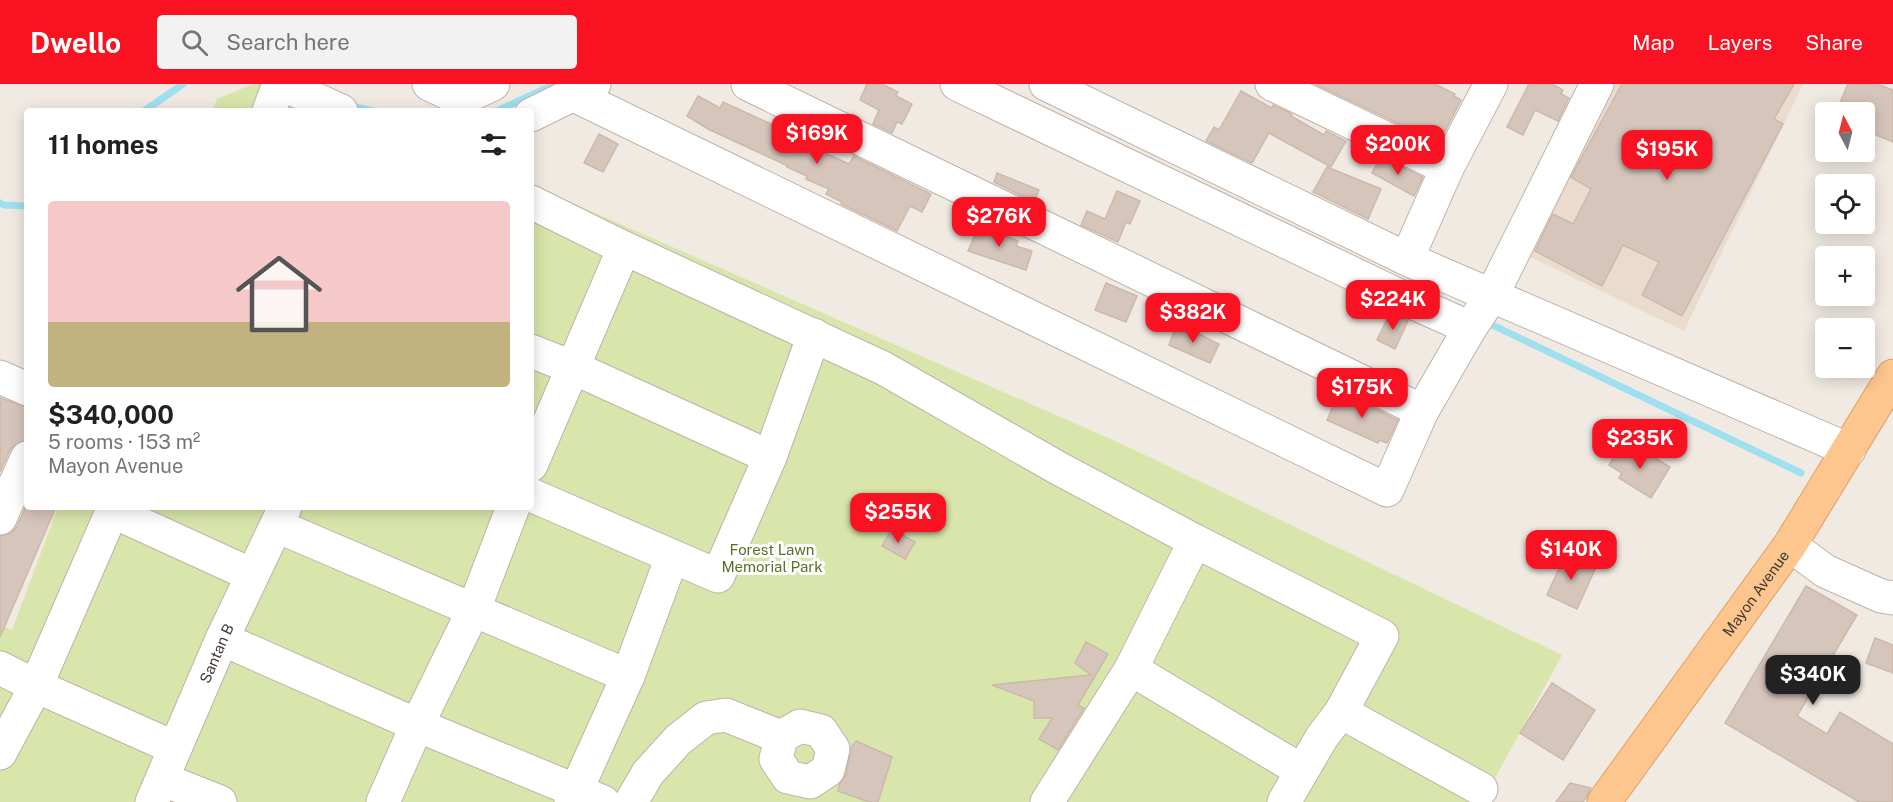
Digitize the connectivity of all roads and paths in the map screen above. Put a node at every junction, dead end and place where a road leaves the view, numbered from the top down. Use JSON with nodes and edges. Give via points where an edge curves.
{"nodes":[{"id":1,"x":280,"y":84,"type":"edge"},
{"id":2,"x":429,"y":84,"type":"edge"},
{"id":3,"x":493,"y":84,"type":"edge"},
{"id":4,"x":748,"y":84,"type":"edge"},
{"id":5,"x":957,"y":84,"type":"edge"},
{"id":6,"x":1046,"y":84,"type":"edge"},
{"id":7,"x":1272,"y":84,"type":"edge"},
{"id":8,"x":1597,"y":84,"type":"edge"},
{"id":9,"x":1487,"y":85,"type":"edge"},
{"id":10,"x":584,"y":89,"type":"edge"},
{"id":11,"x":269,"y":108,"type":"edge"},
{"id":12,"x":334,"y":108,"type":"edge"},
{"id":13,"x":534,"y":114,"type":"edge"},
{"id":14,"x":1447,"y":168,"type":"junction"},
{"id":15,"x":534,"y":203,"type":"edge"},
{"id":16,"x":624,"y":248,"type":"junction"},
{"id":17,"x":1407,"y":259,"type":"junction"},
{"id":18,"x":1492,"y":295,"type":"junction"},
{"id":19,"x":1470,"y":328,"type":"junction"},
{"id":20,"x":814,"y":335,"type":"junction"},
{"id":21,"x":534,"y":352,"type":"edge"},
{"id":22,"x":573,"y":368,"type":"junction"},
{"id":23,"x":1893,"y":376,"type":"edge"},
{"id":24,"x":0,"y":377,"type":"edge"},
{"id":25,"x":24,"y":388,"type":"edge"},
{"id":26,"x":1422,"y":411,"type":"junction"},
{"id":27,"x":1849,"y":450,"type":"junction"},
{"id":28,"x":770,"y":457,"type":"junction"},
{"id":29,"x":534,"y":458,"type":"edge"},
{"id":30,"x":14,"y":473,"type":"edge"},
{"id":31,"x":534,"y":496,"type":"edge"},
{"id":32,"x":113,"y":510,"type":"edge"},
{"id":33,"x":115,"y":510,"type":"edge"},
{"id":34,"x":512,"y":510,"type":"edge"},
{"id":35,"x":281,"y":516,"type":"edge"},
{"id":36,"x":0,"y":518,"type":"edge"},
{"id":37,"x":1195,"y":541,"type":"junction"},
{"id":38,"x":1790,"y":545,"type":"junction"},
{"id":39,"x":672,"y":557,"type":"junction"},
{"id":40,"x":252,"y":575,"type":"junction"},
{"id":41,"x":1893,"y":598,"type":"edge"},
{"id":42,"x":474,"y":609,"type":"junction"},
{"id":43,"x":222,"y":639,"type":"junction"},
{"id":44,"x":0,"y":668,"type":"edge"},
{"id":45,"x":1131,"y":669,"type":"junction"},
{"id":46,"x":628,"y":676,"type":"junction"},
{"id":47,"x":36,"y":686,"type":"junction"},
{"id":48,"x":1341,"y":712,"type":"junction"},
{"id":49,"x":417,"y":725,"type":"junction"},
{"id":50,"x":781,"y":737,"type":"dead end"},
{"id":51,"x":175,"y":748,"type":"junction"},
{"id":52,"x":0,"y":753,"type":"edge"},
{"id":53,"x":1302,"y":771,"type":"junction"},
{"id":54,"x":1481,"y":789,"type":"dead end"},
{"id":55,"x":157,"y":790,"type":"edge"},
{"id":56,"x":583,"y":798,"type":"edge"},
{"id":57,"x":220,"y":802,"type":"edge"},
{"id":58,"x":383,"y":802,"type":"edge"},
{"id":59,"x":631,"y":802,"type":"edge"},
{"id":60,"x":1047,"y":802,"type":"edge"},
{"id":61,"x":1284,"y":802,"type":"edge"},
{"id":62,"x":1604,"y":802,"type":"edge"}],
"edges":[{"from":1,"to":11,"type":"street"},
{"from":1,"to":12,"type":"street"},
{"from":2,"to":3,"type":"street","via":[[461,99]]},
{"from":4,"to":26,"type":"street"},
{"from":5,"to":19,"type":"street"},
{"from":6,"to":17,"type":"street"},
{"from":7,"to":14,"type":"street"},
{"from":8,"to":18,"type":"street"},
{"from":9,"to":14,"type":"street"},
{"from":10,"to":13,"type":"street"},
{"from":10,"to":26,"type":"street","via":[[1387,490]]},
{"from":14,"to":17,"type":"street"},
{"from":15,"to":16,"type":"street"},
{"from":16,"to":20,"type":"street"},
{"from":16,"to":22,"type":"street"},
{"from":17,"to":18,"type":"street"},
{"from":18,"to":19,"type":"street"},
{"from":18,"to":27,"type":"street"},
{"from":19,"to":26,"type":"street"},
{"from":20,"to":28,"type":"street"},
{"from":20,"to":37,"type":"street","via":[[883,368]]},
{"from":21,"to":22,"type":"street"},
{"from":22,"to":28,"type":"street"},
{"from":22,"to":29,"type":"street"},
{"from":23,"to":27,"type":"main road","name":"Mayon Avenue"},
{"from":24,"to":25,"type":"street"},
{"from":27,"to":38,"type":"main road","name":"Mayon Avenue"},
{"from":28,"to":39,"type":"street","via":[[718,576]]},
{"from":30,"to":36,"type":"street"},
{"from":31,"to":39,"type":"street"},
{"from":32,"to":47,"type":"street"},
{"from":33,"to":40,"type":"street"},
{"from":34,"to":42,"type":"street"},
{"from":35,"to":40,"type":"street","name":"Santan B"},
{"from":35,"to":42,"type":"street"},
{"from":37,"to":45,"type":"street"},
{"from":37,"to":48,"type":"street","via":[[1382,636]]},
{"from":38,"to":41,"type":"street","via":[[1825,572]]},
{"from":38,"to":62,"type":"main road","name":"Mayon Avenue"},
{"from":39,"to":46,"type":"street"},
{"from":40,"to":43,"type":"street","name":"Santan B"},
{"from":42,"to":46,"type":"street"},
{"from":42,"to":49,"type":"street"},
{"from":43,"to":49,"type":"street"},
{"from":43,"to":51,"type":"street","name":"Santan B"},
{"from":44,"to":47,"type":"street"},
{"from":45,"to":53,"type":"street"},
{"from":45,"to":60,"type":"street"},
{"from":46,"to":56,"type":"street"},
{"from":47,"to":51,"type":"street"},
{"from":47,"to":52,"type":"street"},
{"from":48,"to":53,"type":"street"},
{"from":48,"to":54,"type":"street"},
{"from":49,"to":56,"type":"street"},
{"from":49,"to":58,"type":"street"},
{"from":50,"to":59,"type":"street","via":[[726,715],[706,718],[678,740],[648,773]]},
{"from":51,"to":55,"type":"street","name":"Santan B"},
{"from":53,"to":61,"type":"street"},
{"from":55,"to":57,"type":"street"}]}
